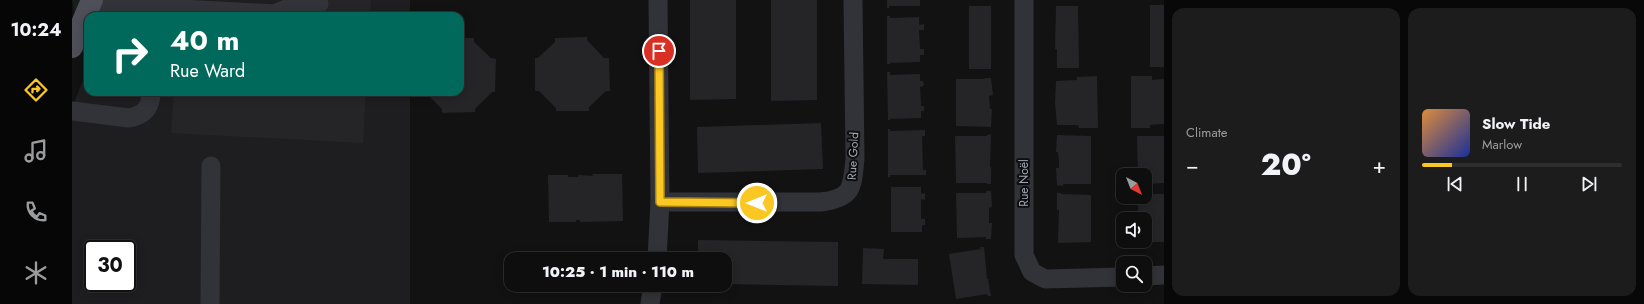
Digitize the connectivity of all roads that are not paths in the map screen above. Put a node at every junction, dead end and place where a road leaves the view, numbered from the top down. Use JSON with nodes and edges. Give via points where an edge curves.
{"nodes":[{"id":1,"x":658,"y":0,"type":"edge"},
{"id":2,"x":853,"y":0,"type":"edge"},
{"id":3,"x":1024,"y":0,"type":"edge"},
{"id":4,"x":91,"y":2,"type":"edge"},
{"id":5,"x":319,"y":4,"type":"dead end"},
{"id":6,"x":158,"y":8,"type":"edge"},
{"id":7,"x":87,"y":12,"type":"edge"},
{"id":8,"x":237,"y":12,"type":"edge"},
{"id":9,"x":280,"y":12,"type":"edge"},
{"id":10,"x":84,"y":19,"type":"edge"},
{"id":11,"x":72,"y":47,"type":"edge"},
{"id":12,"x":150,"y":96,"type":"edge"},
{"id":13,"x":72,"y":111,"type":"edge"},
{"id":14,"x":211,"y":166,"type":"dead end"},
{"id":15,"x":660,"y":202,"type":"junction"},
{"id":16,"x":656,"y":252,"type":"edge"},
{"id":17,"x":1152,"y":276,"type":"edge"},
{"id":18,"x":1164,"y":276,"type":"edge"},
{"id":19,"x":1116,"y":277,"type":"edge"},
{"id":20,"x":652,"y":292,"type":"edge"},
{"id":21,"x":210,"y":304,"type":"edge"},
{"id":22,"x":650,"y":304,"type":"edge"}],
"edges":[{"from":1,"to":15,"type":"street"},
{"from":2,"to":15,"type":"street","name":"Rue Gold","via":[[855,159],[848,192],[842,198],[821,202]]},
{"from":3,"to":19,"type":"street","name":"Rue Noël","via":[[1024,255],[1032,272],[1045,279]]},
{"from":4,"to":6,"type":"street","via":[[104,7]]},
{"from":4,"to":7,"type":"main road"},
{"from":5,"to":9,"type":"street","via":[[299,3]]},
{"from":6,"to":8,"type":"street"},
{"from":10,"to":11,"type":"main road"},
{"from":12,"to":13,"type":"street","via":[[148,109],[137,117]]},
{"from":14,"to":21,"type":"street"},
{"from":15,"to":16,"type":"street"},
{"from":17,"to":18,"type":"street"},
{"from":20,"to":22,"type":"street"}]}
